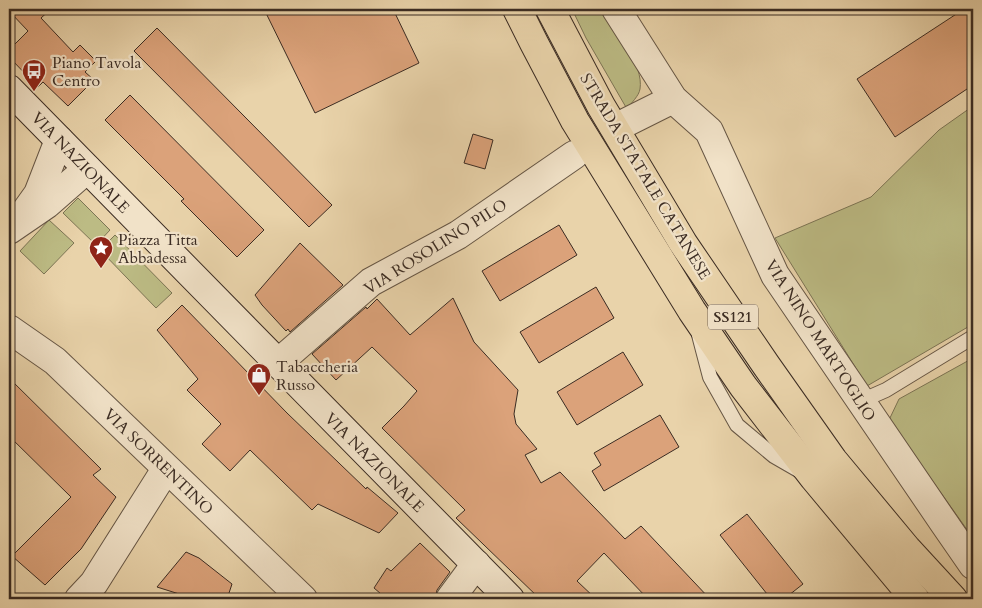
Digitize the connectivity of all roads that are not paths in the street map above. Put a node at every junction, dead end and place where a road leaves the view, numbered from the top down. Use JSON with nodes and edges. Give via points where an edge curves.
{"nodes":[{"id":1,"x":517,"y":9,"type":"edge"},
{"id":2,"x":550,"y":9,"type":"edge"},
{"id":3,"x":616,"y":9,"type":"edge"},
{"id":4,"x":9,"y":89,"type":"edge"},
{"id":5,"x":673,"y":99,"type":"junction"},
{"id":6,"x":625,"y":123,"type":"dead end"},
{"id":7,"x":59,"y":140,"type":"junction"},
{"id":8,"x":574,"y":155,"type":"dead end"},
{"id":9,"x":87,"y":169,"type":"junction"},
{"id":10,"x":11,"y":229,"type":"edge"},
{"id":11,"x":9,"y":329,"type":"edge"},
{"id":12,"x":973,"y":337,"type":"edge"},
{"id":13,"x":278,"y":363,"type":"junction"},
{"id":14,"x":861,"y":401,"type":"junction"},
{"id":15,"x":166,"y":469,"type":"junction"},
{"id":16,"x":476,"y":564,"type":"junction"},
{"id":17,"x":973,"y":565,"type":"edge"},
{"id":18,"x":79,"y":599,"type":"edge"},
{"id":19,"x":303,"y":599,"type":"edge"},
{"id":20,"x":450,"y":599,"type":"edge"},
{"id":21,"x":510,"y":599,"type":"edge"},
{"id":22,"x":915,"y":599,"type":"edge"},
{"id":23,"x":953,"y":599,"type":"edge"}],
"edges":[{"from":1,"to":22,"type":"main road","name":"STRADA STATALE CATANESE","number":"SS121","via":[[575,121],[692,311],[743,386],[814,478]]},
{"from":2,"to":23,"type":"main road","name":"STRADA STATALE CATANESE","number":"SS121","via":[[601,106],[678,235],[766,366],[833,460]]},
{"from":3,"to":5,"type":"street","name":"VIA NINO MARTOGLIO"},
{"from":4,"to":7,"type":"street","name":"VIA NAZIONALE"},
{"from":5,"to":6,"type":"street"},
{"from":5,"to":14,"type":"street","name":"VIA NINO MARTOGLIO","via":[[709,132],[775,276]]},
{"from":7,"to":9,"type":"street","name":"VIA NAZIONALE"},
{"from":7,"to":10,"type":"street","via":[[38,194]]},
{"from":8,"to":13,"type":"street","name":"VIA ROSOLINO PILO","via":[[458,235],[371,282]]},
{"from":9,"to":10,"type":"street","via":[[47,204]]},
{"from":9,"to":13,"type":"street","name":"VIA NAZIONALE"},
{"from":11,"to":15,"type":"street","name":"VIA SORRENTINO","via":[[55,361]]},
{"from":12,"to":14,"type":"lane","via":[[886,390]]},
{"from":13,"to":16,"type":"street","name":"VIA NAZIONALE"},
{"from":14,"to":17,"type":"street","name":"VIA NINO MARTOGLIO"},
{"from":15,"to":18,"type":"street","via":[[94,582]]},
{"from":15,"to":19,"type":"street","name":"VIA SORRENTINO"},
{"from":16,"to":20,"type":"street"},
{"from":16,"to":21,"type":"street","name":"VIA NAZIONALE"}]}
